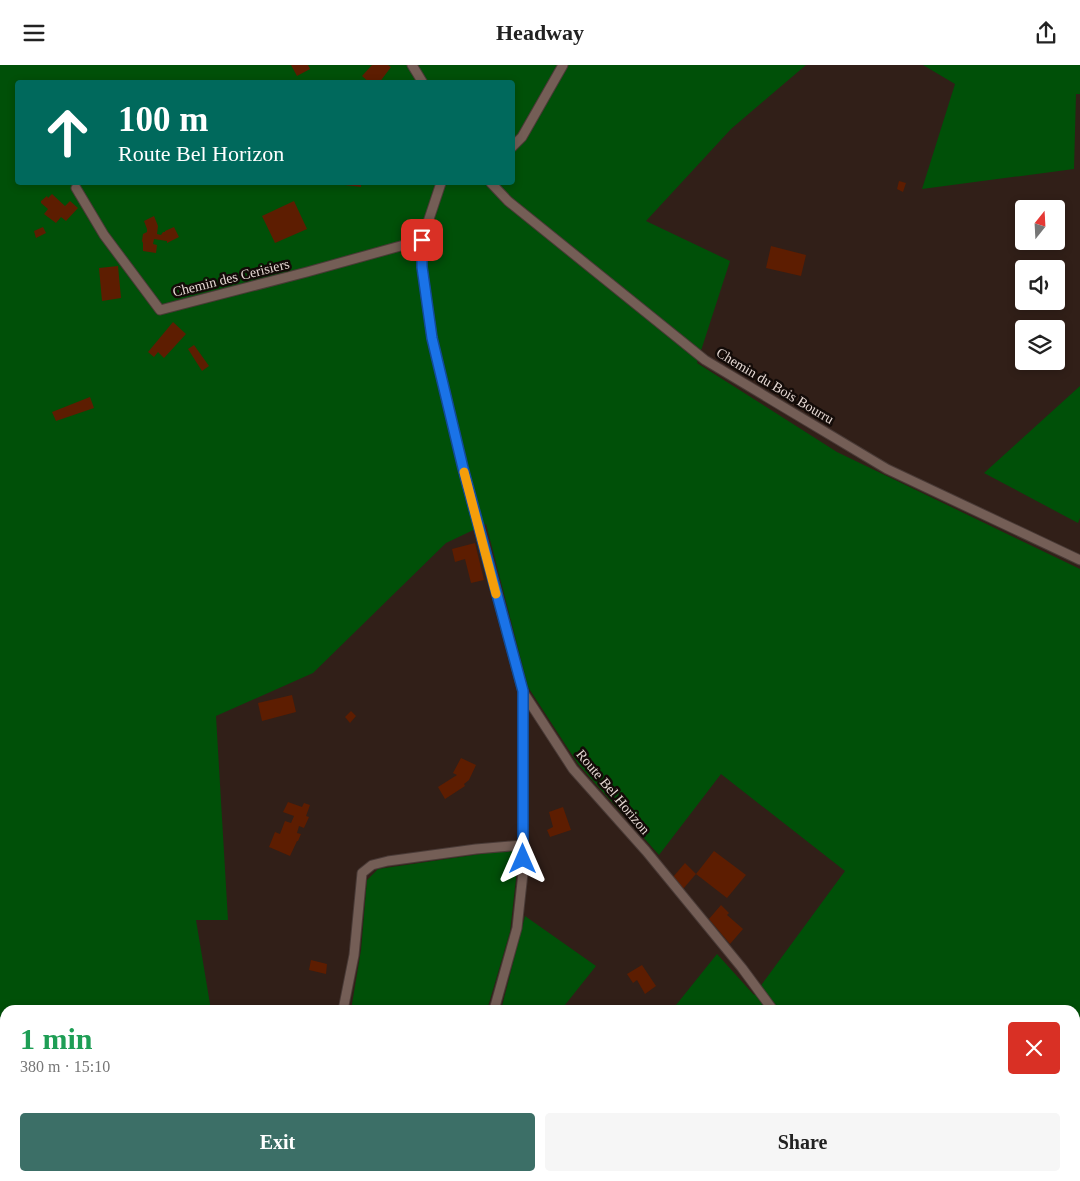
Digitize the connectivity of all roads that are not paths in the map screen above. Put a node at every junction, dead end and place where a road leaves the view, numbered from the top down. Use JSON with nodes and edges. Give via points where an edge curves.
{"nodes":[{"id":1,"x":412,"y":65,"type":"edge"},
{"id":2,"x":563,"y":65,"type":"edge"},
{"id":3,"x":421,"y":80,"type":"edge"},
{"id":4,"x":515,"y":144,"type":"edge"},
{"id":5,"x":440,"y":185,"type":"edge"},
{"id":6,"x":493,"y":185,"type":"edge"},
{"id":7,"x":76,"y":188,"type":"dead end"},
{"id":8,"x":422,"y":240,"type":"junction"},
{"id":9,"x":1080,"y":560,"type":"edge"},
{"id":10,"x":523,"y":691,"type":"junction"},
{"id":11,"x":523,"y":845,"type":"junction"},
{"id":12,"x":344,"y":1005,"type":"edge"},
{"id":13,"x":495,"y":1005,"type":"edge"},
{"id":14,"x":769,"y":1005,"type":"edge"}],
"edges":[{"from":1,"to":3,"type":"street"},
{"from":2,"to":4,"type":"street"},
{"from":5,"to":8,"type":"street","name":"Route Bel Horizon"},
{"from":6,"to":9,"type":"street","name":"Chemin du Bois Bourru","via":[[508,201],[705,360],[888,469]]},
{"from":7,"to":8,"type":"street","name":"Chemin des Cerisiers","via":[[104,235],[160,310]]},
{"from":8,"to":10,"type":"street","name":"Route Bel Horizon","via":[[422,267],[432,338]]},
{"from":10,"to":11,"type":"street"},
{"from":10,"to":14,"type":"street","name":"Route Bel Horizon","via":[[573,769],[658,866]]},
{"from":11,"to":12,"type":"street","via":[[388,861],[372,865],[362,873],[354,955]]},
{"from":11,"to":13,"type":"street","via":[[517,928]]}]}
